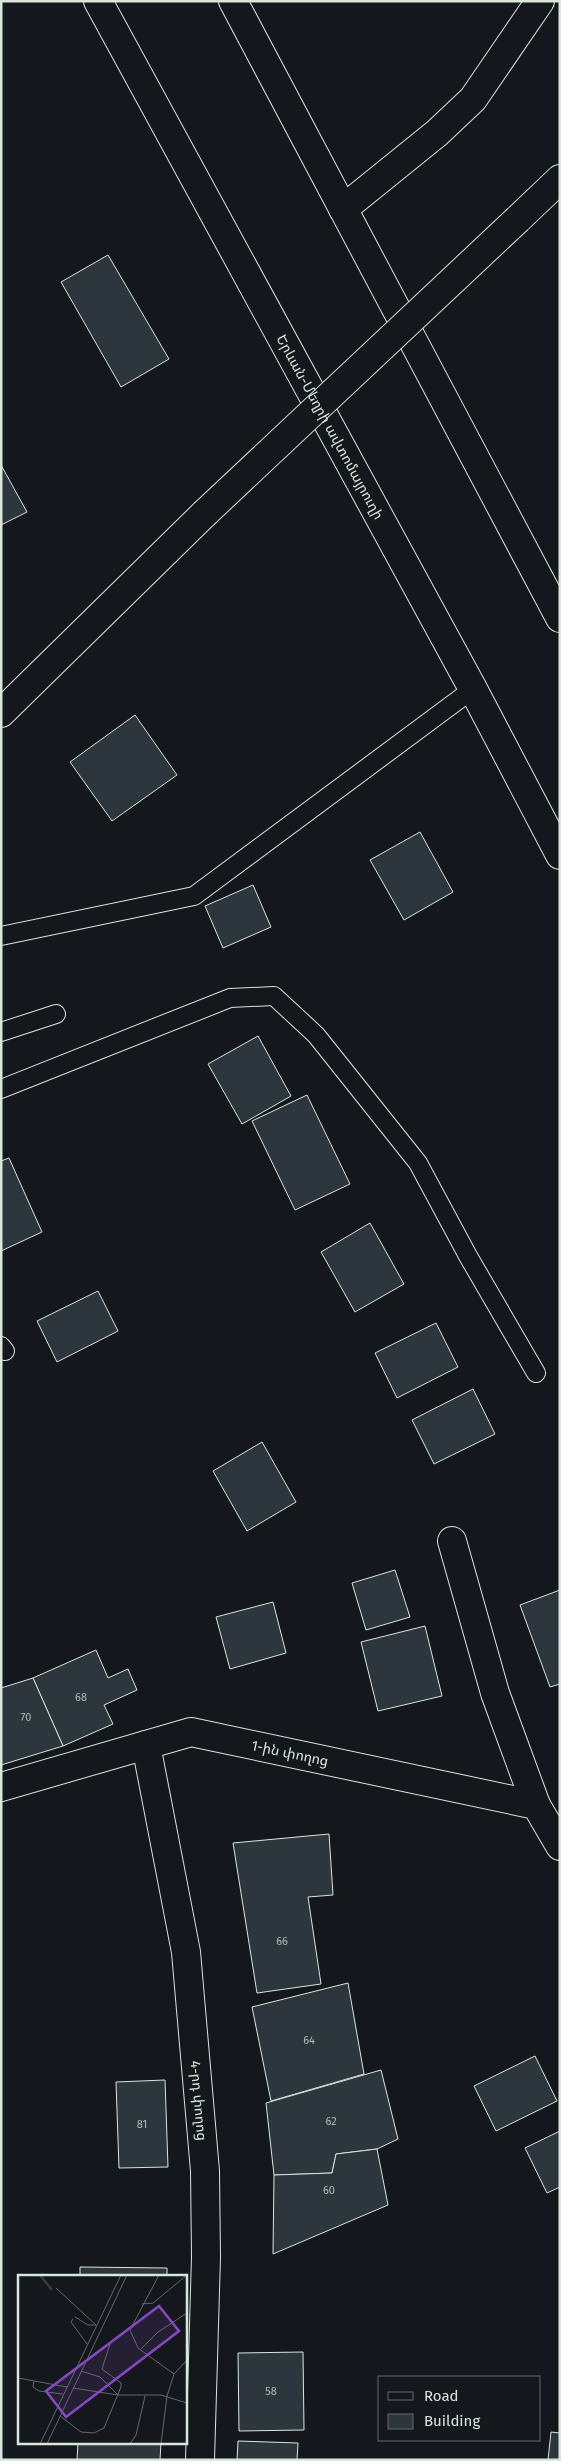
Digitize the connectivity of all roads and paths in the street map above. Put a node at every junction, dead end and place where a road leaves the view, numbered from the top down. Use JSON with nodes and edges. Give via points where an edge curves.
{"nodes":[{"id":1,"x":98,"y":1,"type":"edge"},
{"id":2,"x":233,"y":1,"type":"edge"},
{"id":3,"x":540,"y":1,"type":"edge"},
{"id":4,"x":560,"y":179,"type":"edge"},
{"id":5,"x":343,"y":209,"type":"junction"},
{"id":6,"x":560,"y":618,"type":"edge"},
{"id":7,"x":473,"y":689,"type":"junction"},
{"id":8,"x":1,"y":713,"type":"edge"},
{"id":9,"x":560,"y":855,"type":"edge"},
{"id":10,"x":1,"y":936,"type":"edge"},
{"id":11,"x":56,"y":1014,"type":"dead end"},
{"id":12,"x":1,"y":1032,"type":"edge"},
{"id":13,"x":1,"y":1089,"type":"edge"},
{"id":14,"x":536,"y":1373,"type":"dead end"},
{"id":15,"x":452,"y":1542,"type":"dead end"},
{"id":16,"x":146,"y":1745,"type":"junction"},
{"id":17,"x":1,"y":1787,"type":"edge"},
{"id":18,"x":536,"y":1805,"type":"junction"},
{"id":19,"x":560,"y":1846,"type":"edge"},
{"id":20,"x":200,"y":2460,"type":"edge"}],
"edges":[{"from":1,"to":7,"type":"main road","name":"Երևան-Մեղրի ավտոմայրուղի"},
{"from":2,"to":5,"type":"main road"},
{"from":3,"to":5,"type":"main road","via":[[473,99]]},
{"from":4,"to":8,"type":"main road","bridge":true,"via":[[204,514]]},
{"from":5,"to":6,"type":"main road"},
{"from":7,"to":9,"type":"main road","name":"Երևան-Մեղրի ավտոմայրուղի"},
{"from":7,"to":10,"type":"lane","via":[[194,896]]},
{"from":11,"to":12,"type":"lane"},
{"from":13,"to":14,"type":"lane","via":[[230,998],[274,996],[316,1035],[418,1163]]},
{"from":15,"to":18,"type":"main road","via":[[495,1693]]},
{"from":16,"to":17,"type":"main road","name":"1-ին փողոց"},
{"from":16,"to":18,"type":"main road","name":"1-ին փողոց","via":[[191,1732]]},
{"from":16,"to":20,"type":"main road","name":"4-րդ փողոց","via":[[186,1952],[204,2162],[206,2258]]},
{"from":18,"to":19,"type":"main road"}]}
